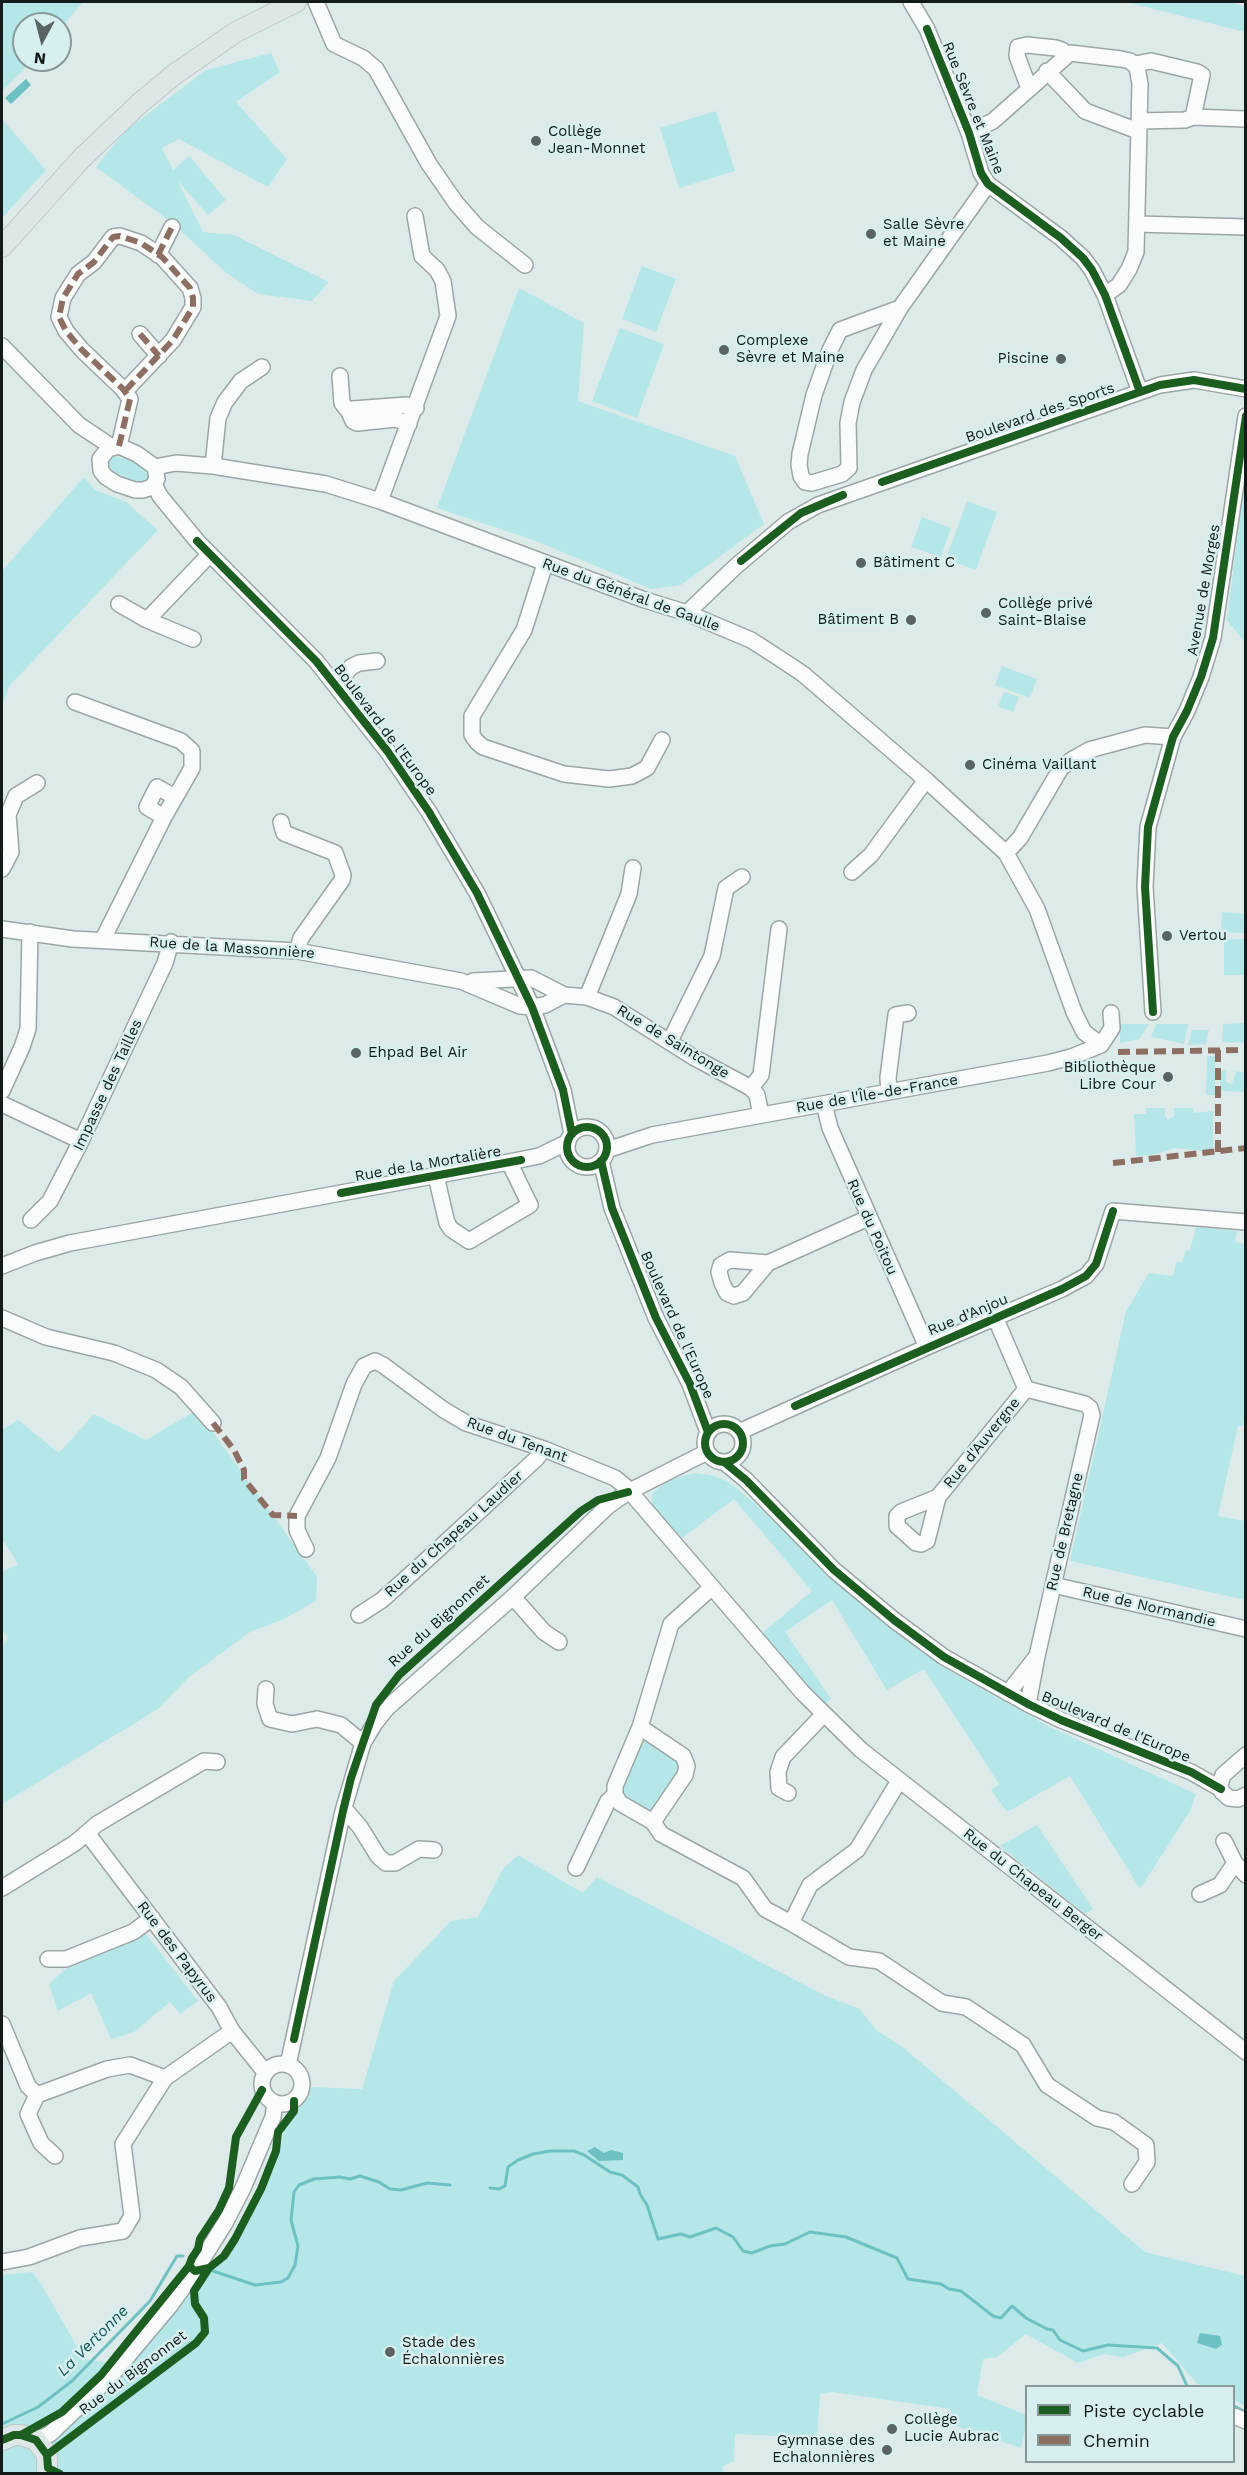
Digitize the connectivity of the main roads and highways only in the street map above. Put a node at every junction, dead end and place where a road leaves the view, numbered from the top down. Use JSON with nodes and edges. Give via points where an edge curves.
{"nodes":[{"id":1,"x":296,"y":2,"type":"edge"},
{"id":2,"x":71,"y":169,"type":"junction"},
{"id":3,"x":2,"y":233,"type":"edge"},
{"id":4,"x":2,"y":247,"type":"edge"},
{"id":5,"x":2,"y":2440,"type":"edge"},
{"id":6,"x":47,"y":2474,"type":"edge"}],
"edges":[{"from":1,"to":2,"type":"main road","via":[[237,32],[175,74]]},
{"from":2,"to":3,"type":"main road"},
{"from":2,"to":4,"type":"main road"},
{"from":5,"to":6,"type":"main road","via":[[14,2435],[36,2440],[47,2455]]}]}
